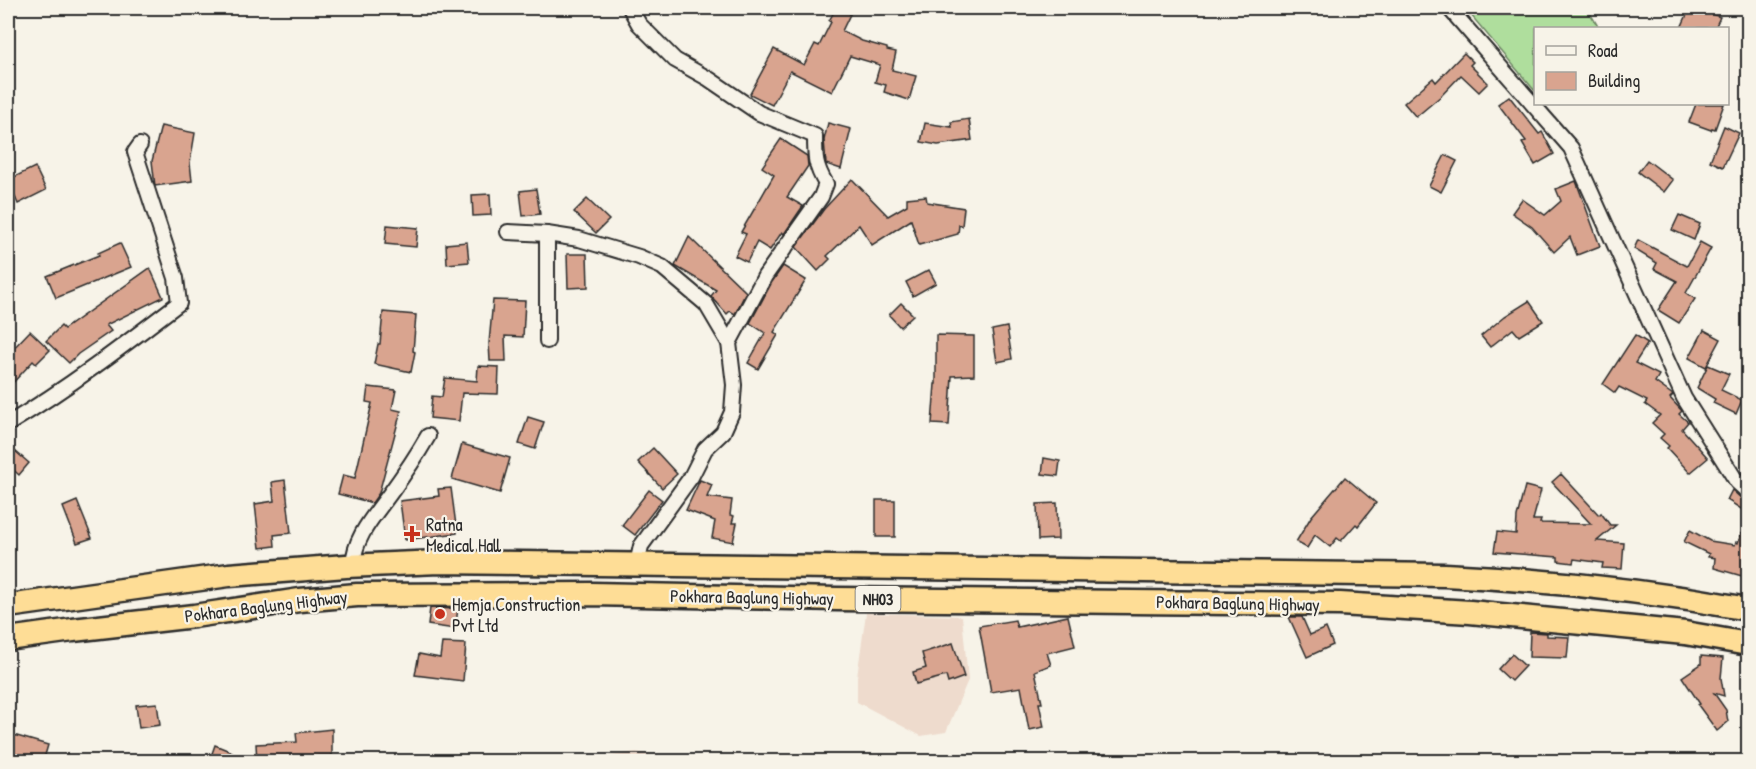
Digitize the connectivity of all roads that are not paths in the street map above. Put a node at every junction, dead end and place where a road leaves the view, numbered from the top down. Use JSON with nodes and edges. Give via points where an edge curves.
{"nodes":[{"id":1,"x":630,"y":8,"type":"edge"},
{"id":2,"x":1449,"y":8,"type":"edge"},
{"id":3,"x":140,"y":145,"type":"dead end"},
{"id":4,"x":508,"y":232,"type":"dead end"},
{"id":5,"x":547,"y":234,"type":"junction"},
{"id":6,"x":547,"y":341,"type":"dead end"},
{"id":7,"x":729,"y":343,"type":"junction"},
{"id":8,"x":8,"y":424,"type":"edge"},
{"id":9,"x":428,"y":436,"type":"dead end"},
{"id":10,"x":1749,"y":492,"type":"edge"},
{"id":11,"x":637,"y":564,"type":"junction"},
{"id":12,"x":353,"y":566,"type":"junction"},
{"id":13,"x":8,"y":606,"type":"edge"},
{"id":14,"x":1749,"y":609,"type":"edge"},
{"id":15,"x":8,"y":639,"type":"edge"},
{"id":16,"x":1749,"y":644,"type":"edge"}],
"edges":[{"from":1,"to":7,"type":"street","via":[[639,24],[675,60],[759,112],[815,136],[815,158],[826,184],[821,197],[765,276]]},
{"from":2,"to":10,"type":"street","via":[[1571,148],[1684,398],[1737,482]]},
{"from":3,"to":8,"type":"street","via":[[135,152],[176,278],[179,303],[108,358]]},
{"from":4,"to":5,"type":"street"},
{"from":5,"to":6,"type":"street"},
{"from":5,"to":7,"type":"street","via":[[579,239],[662,267],[706,304]]},
{"from":7,"to":11,"type":"street","via":[[734,385],[732,412],[723,432],[705,449],[691,477],[641,546]]},
{"from":9,"to":12,"type":"street","via":[[360,537]]},
{"from":11,"to":12,"type":"highway","name":"Pokhara Baglung Highway","via":[[439,562]]},
{"from":11,"to":14,"type":"highway","name":"Pokhara Baglung Highway","via":[[1456,576],[1627,590]]},
{"from":12,"to":13,"type":"highway","name":"Pokhara Baglung Highway","via":[[229,575]]},
{"from":15,"to":16,"type":"highway","name":"Pokhara Baglung Highway","number":"NH03","via":[[357,595],[592,594],[1340,604],[1685,633]]}]}
